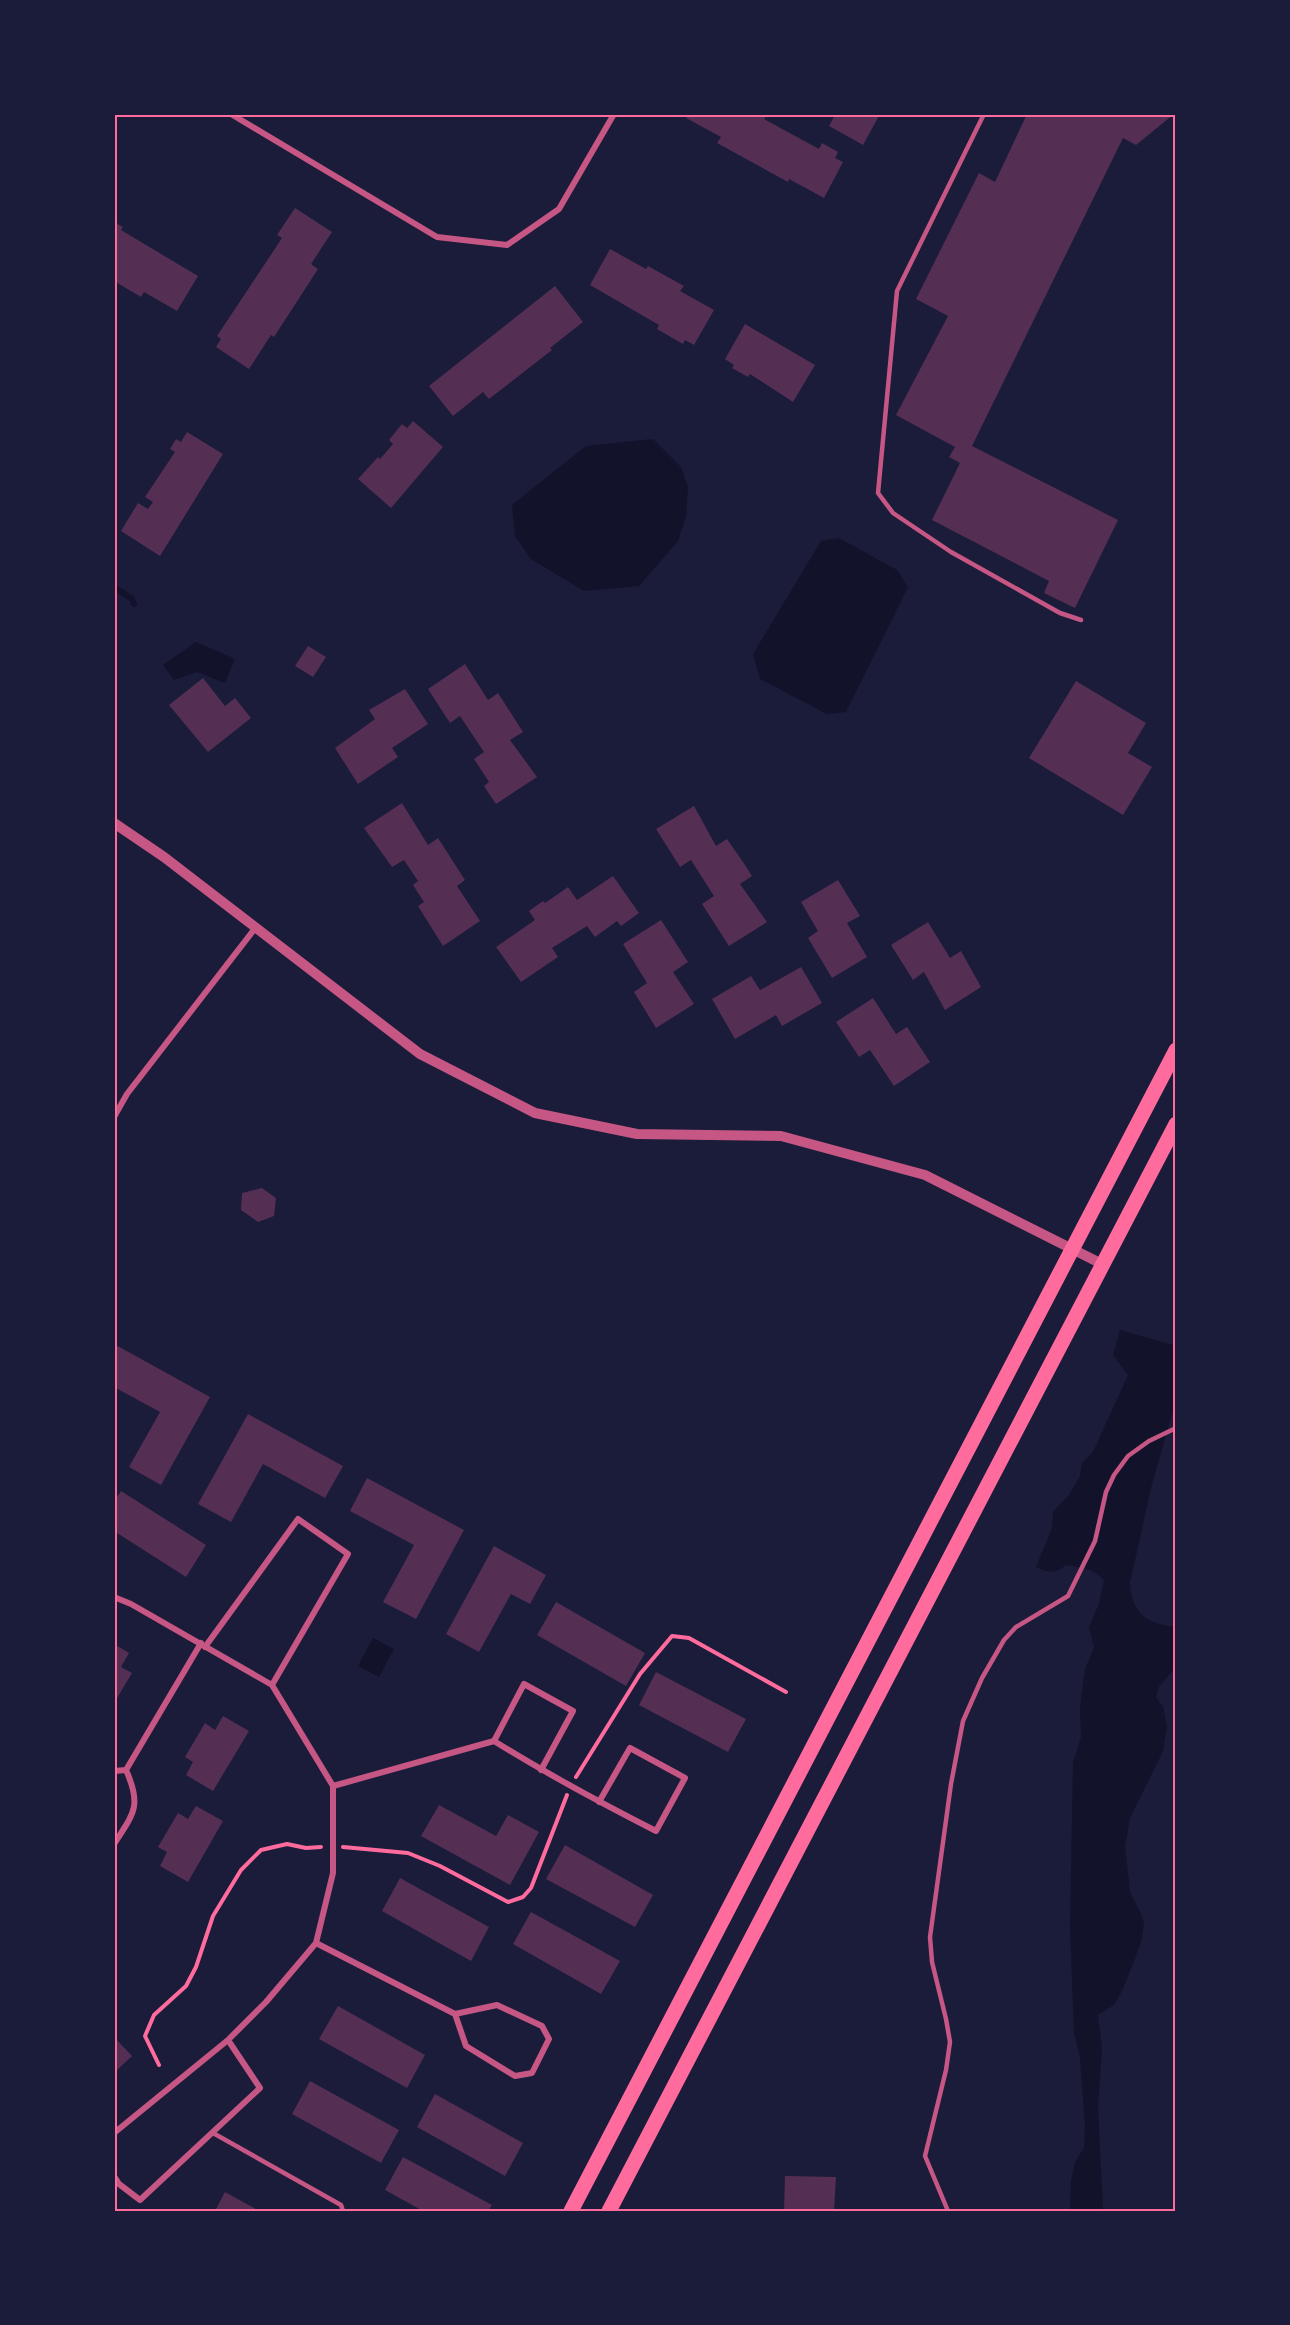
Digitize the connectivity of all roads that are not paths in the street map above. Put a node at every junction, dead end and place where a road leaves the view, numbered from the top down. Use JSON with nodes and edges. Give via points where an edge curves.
{"nodes":[{"id":1,"x":231,"y":114,"type":"edge"},
{"id":2,"x":614,"y":114,"type":"edge"},
{"id":3,"x":984,"y":114,"type":"edge"},
{"id":4,"x":1081,"y":620,"type":"dead end"},
{"id":5,"x":114,"y":823,"type":"edge"},
{"id":6,"x":256,"y":927,"type":"junction"},
{"id":7,"x":1176,"y":1050,"type":"edge"},
{"id":8,"x":114,"y":1118,"type":"edge"},
{"id":9,"x":1176,"y":1125,"type":"edge"},
{"id":10,"x":1072,"y":1249,"type":"junction"},
{"id":11,"x":1104,"y":1264,"type":"junction"},
{"id":12,"x":1176,"y":1428,"type":"edge"},
{"id":13,"x":114,"y":1598,"type":"edge"},
{"id":14,"x":203,"y":1645,"type":"junction"},
{"id":15,"x":272,"y":1685,"type":"junction"},
{"id":16,"x":494,"y":1741,"type":"junction"},
{"id":17,"x":126,"y":1770,"type":"junction"},
{"id":18,"x":541,"y":1770,"type":"junction"},
{"id":19,"x":114,"y":1771,"type":"edge"},
{"id":20,"x":333,"y":1785,"type":"junction"},
{"id":21,"x":598,"y":1802,"type":"junction"},
{"id":22,"x":114,"y":1844,"type":"edge"},
{"id":23,"x":316,"y":1942,"type":"junction"},
{"id":24,"x":455,"y":2014,"type":"junction"},
{"id":25,"x":228,"y":2040,"type":"junction"},
{"id":26,"x":114,"y":2133,"type":"edge"},
{"id":27,"x":213,"y":2133,"type":"junction"},
{"id":28,"x":114,"y":2176,"type":"edge"},
{"id":29,"x":343,"y":2211,"type":"edge"},
{"id":30,"x":571,"y":2211,"type":"edge"},
{"id":31,"x":609,"y":2211,"type":"edge"},
{"id":32,"x":948,"y":2211,"type":"edge"}],
"edges":[{"from":1,"to":2,"type":"street","via":[[437,237],[507,245],[559,209]]},
{"from":3,"to":4,"type":"lane","via":[[897,291],[878,493],[893,513],[951,552],[1060,614]]},
{"from":5,"to":6,"type":"street"},
{"from":6,"to":8,"type":"street","via":[[127,1094]]},
{"from":6,"to":10,"type":"street","via":[[420,1054],[536,1113],[637,1134],[781,1136],[925,1176]]},
{"from":7,"to":10,"type":"main road"},
{"from":9,"to":11,"type":"main road"},
{"from":10,"to":11,"type":"street"},
{"from":10,"to":30,"type":"main road"},
{"from":11,"to":31,"type":"main road"},
{"from":12,"to":32,"type":"lane","via":[[1128,1456],[1114,1475],[1095,1541],[1068,1596],[1016,1627],[1004,1640],[963,1721],[930,1937],[950,2042],[925,2156]]},
{"from":13,"to":14,"type":"street"},
{"from":14,"to":15,"type":"street"},
{"from":14,"to":15,"type":"street","via":[[298,1519],[348,1554]]},
{"from":14,"to":17,"type":"street"},
{"from":15,"to":20,"type":"street"},
{"from":16,"to":18,"type":"street"},
{"from":16,"to":18,"type":"street","via":[[524,1684],[573,1712]]},
{"from":16,"to":20,"type":"street"},
{"from":17,"to":19,"type":"street"},
{"from":17,"to":22,"type":"street","via":[[135,1790],[135,1811]]},
{"from":18,"to":21,"type":"street"},
{"from":20,"to":23,"type":"street","via":[[333,1873]]},
{"from":21,"to":21,"type":"street","via":[[656,1831],[685,1778],[630,1748]]},
{"from":23,"to":24,"type":"street"},
{"from":23,"to":25,"type":"street"},
{"from":24,"to":24,"type":"street","via":[[466,2046],[515,2076],[532,2073],[549,2039],[542,2026],[497,2005]]},
{"from":25,"to":26,"type":"street"},
{"from":25,"to":27,"type":"street","via":[[260,2088]]},
{"from":27,"to":28,"type":"street","via":[[140,2200]]},
{"from":27,"to":29,"type":"lane","via":[[340,2205]]}]}
